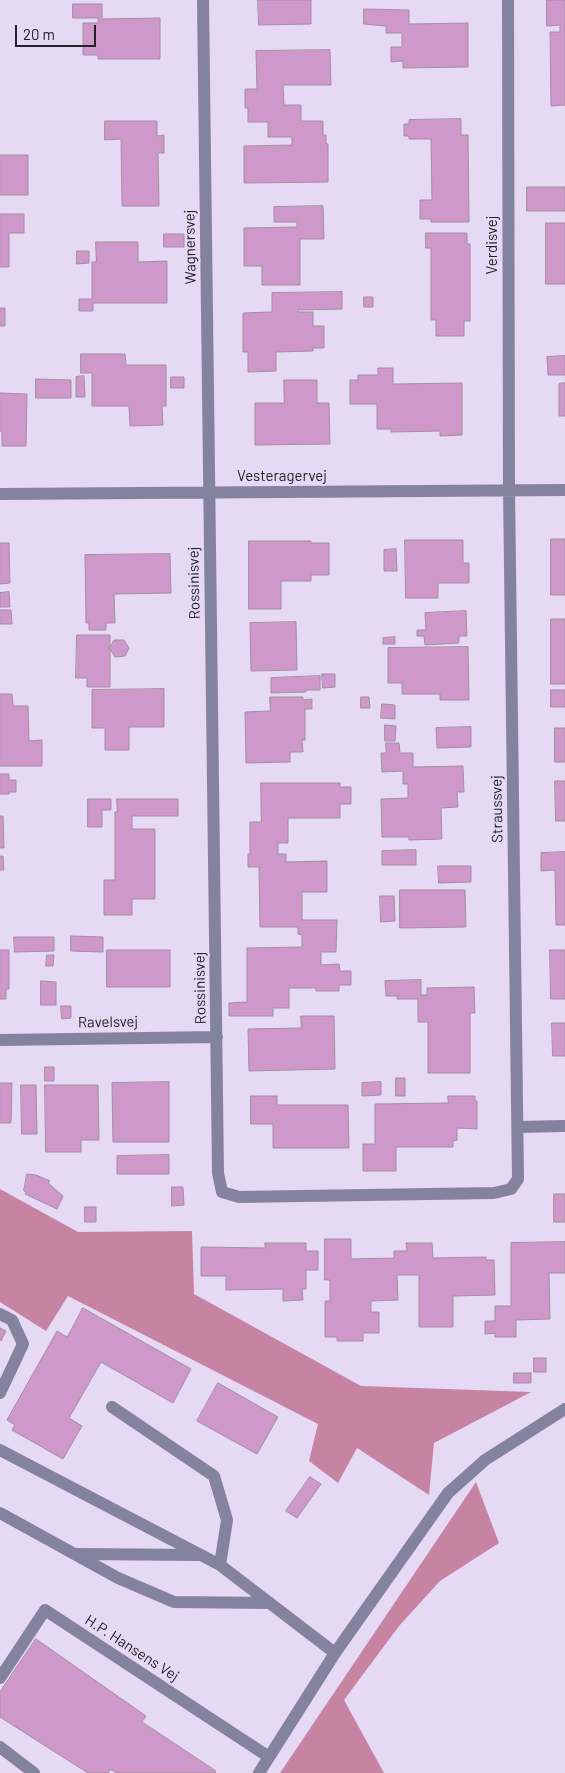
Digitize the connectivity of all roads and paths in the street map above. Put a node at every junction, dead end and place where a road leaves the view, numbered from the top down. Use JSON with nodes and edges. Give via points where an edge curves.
{"nodes":[{"id":1,"x":203,"y":0,"type":"edge"},
{"id":2,"x":508,"y":0,"type":"edge"},
{"id":3,"x":509,"y":490,"type":"junction"},
{"id":4,"x":565,"y":490,"type":"edge"},
{"id":5,"x":210,"y":493,"type":"junction"},
{"id":6,"x":0,"y":494,"type":"edge"},
{"id":7,"x":217,"y":1037,"type":"junction"},
{"id":8,"x":0,"y":1040,"type":"edge"},
{"id":9,"x":565,"y":1126,"type":"edge"},
{"id":10,"x":518,"y":1127,"type":"junction"},
{"id":11,"x":511,"y":1189,"type":"joint"},
{"id":12,"x":0,"y":1314,"type":"edge"},
{"id":13,"x":0,"y":1393,"type":"edge"},
{"id":14,"x":112,"y":1407,"type":"dead end"},
{"id":15,"x":565,"y":1409,"type":"edge"},
{"id":16,"x":0,"y":1450,"type":"edge"},
{"id":17,"x":0,"y":1513,"type":"edge"},
{"id":18,"x":75,"y":1554,"type":"junction"},
{"id":19,"x":201,"y":1555,"type":"junction"},
{"id":20,"x":220,"y":1565,"type":"junction"},
{"id":21,"x":270,"y":1603,"type":"junction"},
{"id":22,"x":335,"y":1653,"type":"junction"},
{"id":23,"x":0,"y":1678,"type":"edge"},
{"id":24,"x":0,"y":1747,"type":"edge"},
{"id":25,"x":269,"y":1757,"type":"junction"},
{"id":26,"x":34,"y":1773,"type":"edge"},
{"id":27,"x":259,"y":1773,"type":"edge"}],
"edges":[{"from":1,"to":5,"type":"street","name":"Wagnersvej"},
{"from":2,"to":3,"type":"street","name":"Verdisvej"},
{"from":3,"to":4,"type":"street","name":"Vesteragervej"},
{"from":3,"to":5,"type":"street","name":"Vesteragervej"},
{"from":3,"to":10,"type":"street","name":"Straussvej"},
{"from":5,"to":6,"type":"street","name":"Vesteragervej"},
{"from":5,"to":7,"type":"street","name":"Rossinisvej"},
{"from":7,"to":8,"type":"street","name":"Ravelsvej"},
{"from":7,"to":11,"type":"street","name":"Rossinisvej","via":[[218,1173],[222,1192],[239,1197],[494,1193]]},
{"from":9,"to":10,"type":"street"},
{"from":10,"to":11,"type":"street","name":"Straussvej","via":[[518,1179]]},
{"from":12,"to":13,"type":"street","via":[[12,1320],[23,1344]]},
{"from":14,"to":20,"type":"street","via":[[214,1476],[226,1520]]},
{"from":15,"to":22,"type":"street","via":[[485,1460],[448,1493]]},
{"from":16,"to":19,"type":"street"},
{"from":17,"to":18,"type":"street"},
{"from":18,"to":19,"type":"street"},
{"from":18,"to":21,"type":"street","via":[[118,1578],[174,1602]]},
{"from":19,"to":20,"type":"street"},
{"from":20,"to":21,"type":"street"},
{"from":21,"to":22,"type":"street"},
{"from":22,"to":25,"type":"street"},
{"from":23,"to":25,"type":"street","name":"H.P. Hansens Vej","via":[[46,1610]]},
{"from":24,"to":26,"type":"street"},
{"from":25,"to":27,"type":"street"}]}
